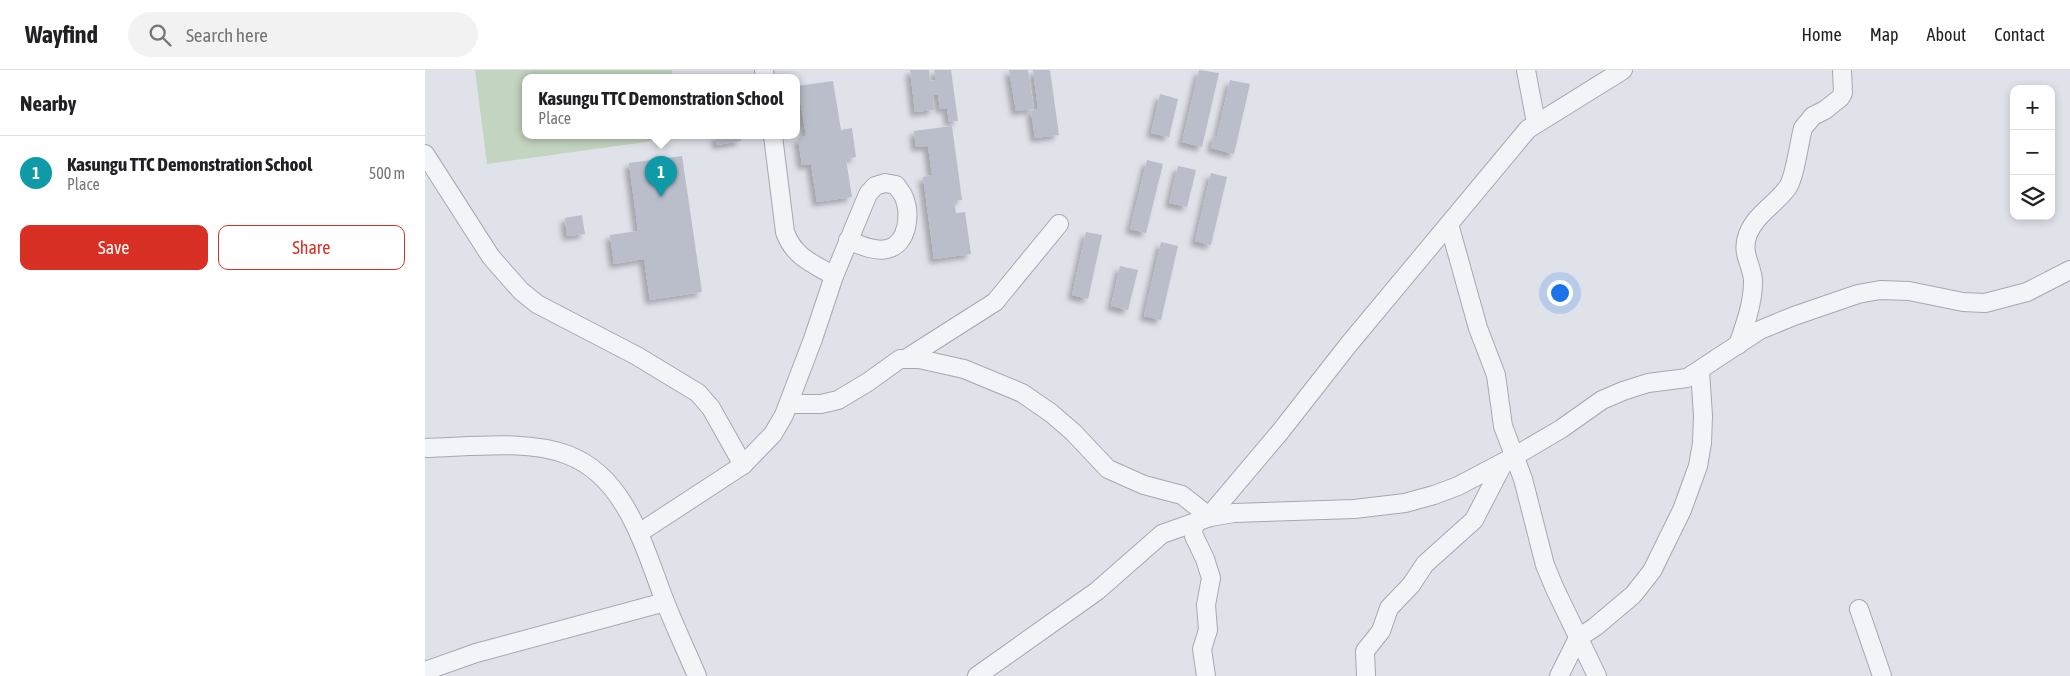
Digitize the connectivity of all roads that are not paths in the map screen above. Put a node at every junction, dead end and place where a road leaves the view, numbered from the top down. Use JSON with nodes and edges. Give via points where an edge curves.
{"nodes":[{"id":1,"x":1526,"y":70,"type":"edge"},
{"id":2,"x":1623,"y":70,"type":"edge"},
{"id":3,"x":1842,"y":70,"type":"edge"},
{"id":4,"x":1536,"y":123,"type":"junction"},
{"id":5,"x":773,"y":139,"type":"edge"},
{"id":6,"x":425,"y":154,"type":"edge"},
{"id":7,"x":1059,"y":224,"type":"dead end"},
{"id":8,"x":1449,"y":224,"type":"junction"},
{"id":9,"x":849,"y":240,"type":"dead end"},
{"id":10,"x":2070,"y":270,"type":"edge"},
{"id":11,"x":834,"y":276,"type":"junction"},
{"id":12,"x":1738,"y":345,"type":"junction"},
{"id":13,"x":907,"y":358,"type":"junction"},
{"id":14,"x":1700,"y":371,"type":"junction"},
{"id":15,"x":789,"y":404,"type":"junction"},
{"id":16,"x":425,"y":448,"type":"edge"},
{"id":17,"x":1509,"y":459,"type":"junction"},
{"id":18,"x":743,"y":465,"type":"junction"},
{"id":19,"x":1205,"y":519,"type":"junction"},
{"id":20,"x":639,"y":533,"type":"junction"},
{"id":21,"x":665,"y":602,"type":"junction"},
{"id":22,"x":1859,"y":609,"type":"dead end"},
{"id":23,"x":1578,"y":638,"type":"junction"},
{"id":24,"x":425,"y":671,"type":"edge"},
{"id":25,"x":697,"y":676,"type":"edge"},
{"id":26,"x":977,"y":676,"type":"edge"},
{"id":27,"x":1206,"y":676,"type":"edge"},
{"id":28,"x":1366,"y":676,"type":"edge"},
{"id":29,"x":1559,"y":676,"type":"edge"},
{"id":30,"x":1597,"y":676,"type":"edge"},
{"id":31,"x":1881,"y":676,"type":"edge"}],
"edges":[{"from":1,"to":4,"type":"street"},
{"from":2,"to":4,"type":"street"},
{"from":3,"to":12,"type":"street","via":[[1843,93],[1807,121],[1789,185],[1748,234],[1745,246],[1753,281],[1751,303]]},
{"from":4,"to":8,"type":"street"},
{"from":5,"to":11,"type":"street","via":[[788,242],[794,251]]},
{"from":6,"to":18,"type":"street","via":[[491,257],[521,291],[537,304],[637,356],[698,393],[711,408]]},
{"from":7,"to":13,"type":"street","via":[[995,302]]},
{"from":8,"to":17,"type":"street","via":[[1478,328],[1496,375]]},
{"from":8,"to":19,"type":"street"},
{"from":9,"to":11,"type":"street"},
{"from":10,"to":12,"type":"street","via":[[2027,292],[1985,303],[1909,291],[1880,290],[1859,294],[1760,330]]},
{"from":11,"to":15,"type":"street"},
{"from":12,"to":14,"type":"street"},
{"from":13,"to":15,"type":"street","via":[[900,359],[838,400],[821,404]]},
{"from":13,"to":19,"type":"street","via":[[963,369],[1022,393],[1073,432],[1108,469],[1143,484],[1182,495]]},
{"from":14,"to":17,"type":"street","via":[[1687,378],[1648,384],[1602,400],[1561,429]]},
{"from":14,"to":23,"type":"street","via":[[1702,444],[1681,510],[1652,571],[1633,595]]},
{"from":15,"to":18,"type":"street","via":[[773,434]]},
{"from":16,"to":20,"type":"street","via":[[509,446],[567,454],[585,463],[611,486]]},
{"from":17,"to":19,"type":"street","via":[[1458,486],[1405,503],[1317,511],[1250,512]]},
{"from":17,"to":23,"type":"street","via":[[1523,479],[1545,565]]},
{"from":17,"to":28,"type":"street","via":[[1474,520],[1425,564],[1389,608],[1381,631],[1365,651]]},
{"from":18,"to":20,"type":"street"},
{"from":19,"to":26,"type":"street","via":[[1162,534],[1097,591]]},
{"from":19,"to":27,"type":"street","via":[[1193,531],[1211,578],[1206,610],[1208,630],[1202,650]]},
{"from":20,"to":21,"type":"street"},
{"from":21,"to":24,"type":"street","via":[[476,653]]},
{"from":21,"to":25,"type":"street"},
{"from":22,"to":31,"type":"street"},
{"from":23,"to":29,"type":"street"},
{"from":23,"to":30,"type":"street"}]}
